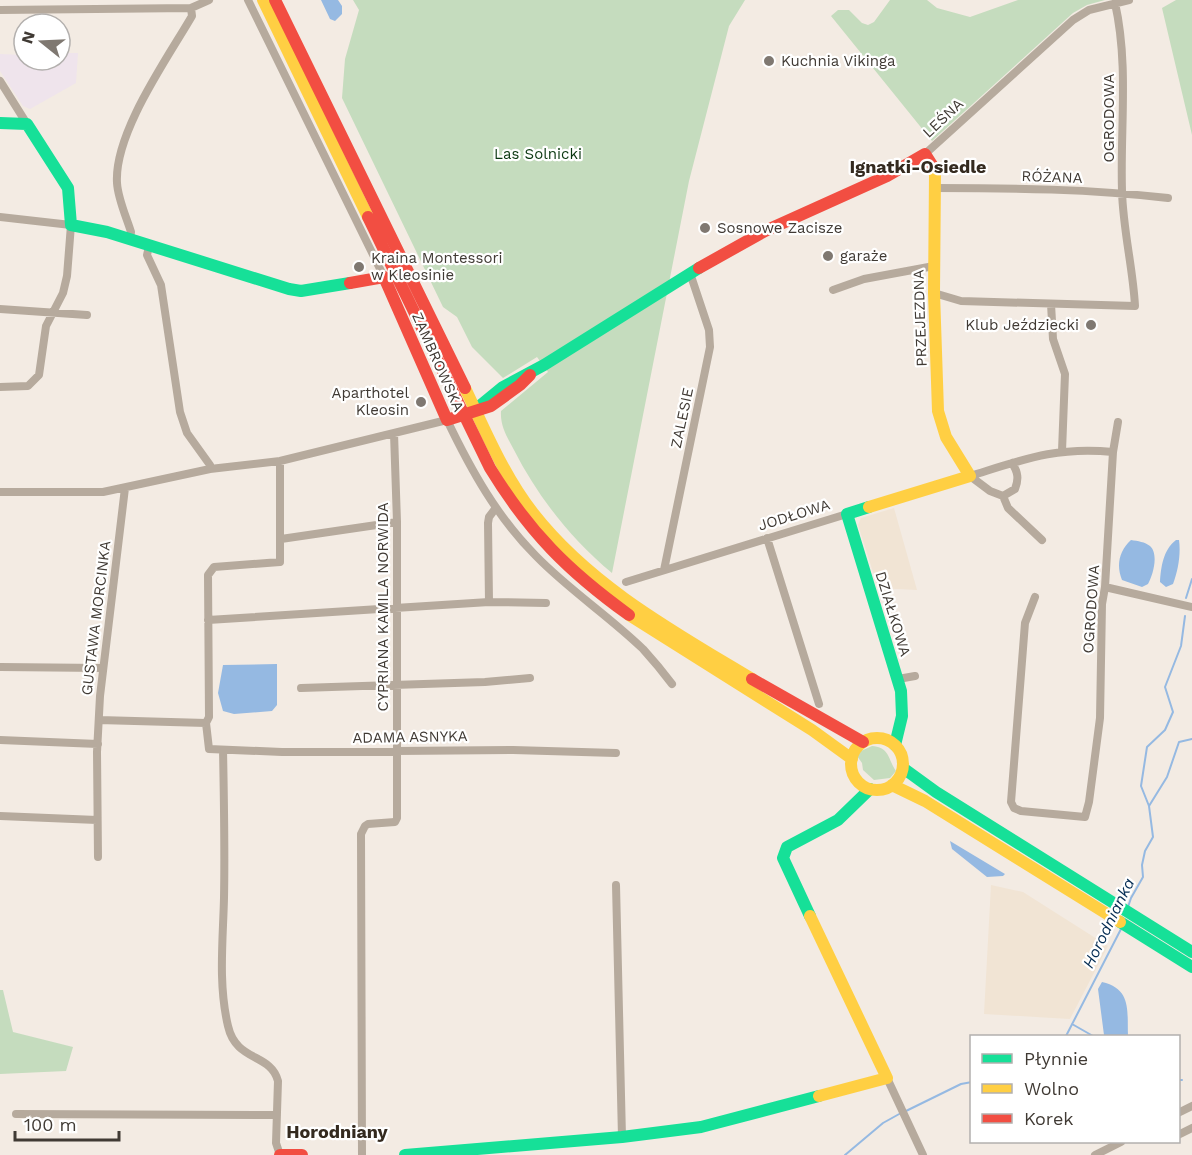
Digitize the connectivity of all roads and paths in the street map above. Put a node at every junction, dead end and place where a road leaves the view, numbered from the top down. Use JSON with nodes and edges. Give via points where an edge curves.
{"nodes":[{"id":1,"x":209,"y":0,"type":"edge"},
{"id":2,"x":248,"y":0,"type":"edge"},
{"id":3,"x":263,"y":0,"type":"edge"},
{"id":4,"x":275,"y":0,"type":"edge"},
{"id":5,"x":1129,"y":0,"type":"edge"},
{"id":6,"x":1115,"y":3,"type":"junction"},
{"id":7,"x":191,"y":8,"type":"junction"},
{"id":8,"x":0,"y":10,"type":"edge"},
{"id":9,"x":0,"y":81,"type":"edge"},
{"id":10,"x":0,"y":123,"type":"edge"},
{"id":11,"x":27,"y":124,"type":"junction"},
{"id":12,"x":925,"y":154,"type":"junction"},
{"id":13,"x":935,"y":188,"type":"junction"},
{"id":14,"x":1122,"y":193,"type":"junction"},
{"id":15,"x":1168,"y":198,"type":"dead end"},
{"id":16,"x":0,"y":217,"type":"edge"},
{"id":17,"x":71,"y":225,"type":"junction"},
{"id":18,"x":130,"y":239,"type":"junction"},
{"id":19,"x":149,"y":246,"type":"junction"},
{"id":20,"x":934,"y":266,"type":"junction"},
{"id":21,"x":690,"y":273,"type":"junction"},
{"id":22,"x":384,"y":277,"type":"junction"},
{"id":23,"x":834,"y":290,"type":"dead end"},
{"id":24,"x":934,"y":293,"type":"junction"},
{"id":25,"x":1051,"y":304,"type":"junction"},
{"id":26,"x":0,"y":309,"type":"edge"},
{"id":27,"x":53,"y":312,"type":"junction"},
{"id":28,"x":87,"y":315,"type":"dead end"},
{"id":29,"x":0,"y":387,"type":"edge"},
{"id":30,"x":470,"y":411,"type":"junction"},
{"id":31,"x":447,"y":420,"type":"junction"},
{"id":32,"x":1118,"y":422,"type":"dead end"},
{"id":33,"x":394,"y":433,"type":"junction"},
{"id":34,"x":1062,"y":451,"type":"junction"},
{"id":35,"x":1113,"y":452,"type":"junction"},
{"id":36,"x":280,"y":460,"type":"junction"},
{"id":37,"x":1012,"y":463,"type":"junction"},
{"id":38,"x":210,"y":469,"type":"junction"},
{"id":39,"x":970,"y":476,"type":"junction"},
{"id":40,"x":125,"y":488,"type":"junction"},
{"id":41,"x":0,"y":492,"type":"edge"},
{"id":42,"x":1003,"y":496,"type":"junction"},
{"id":43,"x":495,"y":509,"type":"junction"},
{"id":44,"x":847,"y":514,"type":"junction"},
{"id":45,"x":397,"y":522,"type":"junction"},
{"id":46,"x":767,"y":538,"type":"junction"},
{"id":47,"x":280,"y":540,"type":"junction"},
{"id":48,"x":1042,"y":540,"type":"dead end"},
{"id":49,"x":664,"y":570,"type":"junction"},
{"id":50,"x":626,"y":582,"type":"dead end"},
{"id":51,"x":1106,"y":587,"type":"junction"},
{"id":52,"x":607,"y":592,"type":"junction"},
{"id":53,"x":1035,"y":597,"type":"dead end"},
{"id":54,"x":489,"y":602,"type":"junction"},
{"id":55,"x":546,"y":603,"type":"dead end"},
{"id":56,"x":1192,"y":607,"type":"edge"},
{"id":57,"x":397,"y":608,"type":"junction"},
{"id":58,"x":208,"y":620,"type":"junction"},
{"id":59,"x":0,"y":667,"type":"edge"},
{"id":60,"x":103,"y":668,"type":"junction"},
{"id":61,"x":915,"y":676,"type":"dead end"},
{"id":62,"x":530,"y":678,"type":"dead end"},
{"id":63,"x":898,"y":679,"type":"junction"},
{"id":64,"x":672,"y":684,"type":"dead end"},
{"id":65,"x":398,"y":685,"type":"junction"},
{"id":66,"x":302,"y":688,"type":"dead end"},
{"id":67,"x":819,"y":704,"type":"dead end"},
{"id":68,"x":99,"y":720,"type":"junction"},
{"id":69,"x":206,"y":723,"type":"junction"},
{"id":70,"x":0,"y":740,"type":"edge"},
{"id":71,"x":863,"y":742,"type":"junction"},
{"id":72,"x":890,"y":742,"type":"junction"},
{"id":73,"x":98,"y":748,"type":"junction"},
{"id":74,"x":223,"y":750,"type":"junction"},
{"id":75,"x":397,"y":751,"type":"junction"},
{"id":76,"x":616,"y":753,"type":"dead end"},
{"id":77,"x":852,"y":759,"type":"junction"},
{"id":78,"x":903,"y":768,"type":"junction"},
{"id":79,"x":858,"y":782,"type":"junction"},
{"id":80,"x":892,"y":786,"type":"junction"},
{"id":81,"x":870,"y":789,"type":"junction"},
{"id":82,"x":848,"y":811,"type":"junction"},
{"id":83,"x":0,"y":816,"type":"edge"},
{"id":84,"x":97,"y":820,"type":"junction"},
{"id":85,"x":98,"y":857,"type":"dead end"},
{"id":86,"x":616,"y":885,"type":"dead end"},
{"id":87,"x":1108,"y":907,"type":"junction"},
{"id":88,"x":1139,"y":925,"type":"junction"},
{"id":89,"x":1192,"y":952,"type":"edge"},
{"id":90,"x":1192,"y":967,"type":"edge"},
{"id":91,"x":887,"y":1078,"type":"junction"},
{"id":92,"x":16,"y":1114,"type":"dead end"},
{"id":93,"x":277,"y":1115,"type":"junction"},
{"id":94,"x":622,"y":1137,"type":"junction"},
{"id":95,"x":1119,"y":1143,"type":"edge"},
{"id":96,"x":280,"y":1155,"type":"edge"},
{"id":97,"x":303,"y":1155,"type":"edge"},
{"id":98,"x":362,"y":1155,"type":"edge"},
{"id":99,"x":405,"y":1155,"type":"edge"},
{"id":100,"x":923,"y":1155,"type":"edge"},
{"id":101,"x":1095,"y":1155,"type":"edge"}],
"edges":[{"from":1,"to":7,"type":"street"},
{"from":2,"to":22,"type":"street","name":"ZAMBROWSKA"},
{"from":3,"to":30,"type":"street","name":"ZAMBROWSKA"},
{"from":4,"to":30,"type":"street","name":"ZAMBROWSKA"},
{"from":5,"to":6,"type":"street","name":"LEŚNA"},
{"from":6,"to":12,"type":"street","name":"LEŚNA","via":[[1089,10],[1073,20]]},
{"from":6,"to":14,"type":"street","name":"OGRODOWA","via":[[1123,49]]},
{"from":7,"to":8,"type":"street"},
{"from":7,"to":18,"type":"street","via":[[192,16],[148,91],[120,152],[117,183]]},
{"from":9,"to":11,"type":"street"},
{"from":10,"to":11,"type":"street"},
{"from":11,"to":17,"type":"street","via":[[68,188]]},
{"from":12,"to":13,"type":"street","name":"PRZEJEZDNA","via":[[933,167]]},
{"from":12,"to":21,"type":"street","name":"LEŚNA","via":[[765,231]]},
{"from":13,"to":14,"type":"street","name":"RÓŻANA"},
{"from":13,"to":20,"type":"street","name":"PRZEJEZDNA"},
{"from":14,"to":15,"type":"street","name":"RÓŻANA"},
{"from":14,"to":25,"type":"street","name":"OGRODOWA","via":[[1135,306]]},
{"from":16,"to":17,"type":"street"},
{"from":17,"to":18,"type":"street"},
{"from":17,"to":27,"type":"street","via":[[67,276]]},
{"from":18,"to":19,"type":"street"},
{"from":19,"to":22,"type":"street","via":[[302,291]]},
{"from":19,"to":38,"type":"street","via":[[147,255],[161,285],[180,412],[187,433]]},
{"from":20,"to":23,"type":"street","via":[[864,279]]},
{"from":20,"to":24,"type":"street","name":"PRZEJEZDNA"},
{"from":21,"to":30,"type":"street","name":"LEŚNA","via":[[614,323],[517,377]]},
{"from":21,"to":49,"type":"street","name":"ZALESIE","via":[[709,330],[710,347]]},
{"from":22,"to":31,"type":"street","name":"ZAMBROWSKA"},
{"from":24,"to":25,"type":"street","via":[[961,301]]},
{"from":24,"to":39,"type":"street","name":"PRZEJEZDNA","via":[[940,421]]},
{"from":25,"to":34,"type":"street","via":[[1053,339],[1065,374]]},
{"from":26,"to":27,"type":"street"},
{"from":27,"to":28,"type":"street"},
{"from":27,"to":29,"type":"street","via":[[46,326],[41,366],[35,380],[28,386]]},
{"from":30,"to":31,"type":"street"},
{"from":30,"to":52,"type":"street","name":"ZAMBROWSKA","via":[[528,507]]},
{"from":31,"to":33,"type":"street"},
{"from":31,"to":43,"type":"street","name":"ZAMBROWSKA"},
{"from":32,"to":35,"type":"street","name":"OGRODOWA"},
{"from":33,"to":36,"type":"street"},
{"from":33,"to":45,"type":"street","name":"CYPRIANA KAMILA NORWIDA"},
{"from":34,"to":35,"type":"street"},
{"from":34,"to":37,"type":"street","name":"JODŁOWA"},
{"from":35,"to":51,"type":"street","name":"OGRODOWA"},
{"from":36,"to":38,"type":"street"},
{"from":36,"to":47,"type":"street"},
{"from":37,"to":39,"type":"street","name":"JODŁOWA"},
{"from":37,"to":42,"type":"street","via":[[1017,483],[1015,489]]},
{"from":38,"to":40,"type":"street"},
{"from":39,"to":42,"type":"street"},
{"from":39,"to":44,"type":"street","name":"JODŁOWA"},
{"from":40,"to":41,"type":"street","via":[[103,492]]},
{"from":40,"to":60,"type":"street","name":"GUSTAWA MORCINKA"},
{"from":42,"to":48,"type":"street","via":[[1008,508]]},
{"from":43,"to":54,"type":"street","via":[[488,524]]},
{"from":43,"to":64,"type":"street","name":"ZAMBROWSKA","via":[[536,556],[644,651]]},
{"from":44,"to":46,"type":"street","name":"JODŁOWA"},
{"from":44,"to":63,"type":"street","name":"DZIAŁKOWA"},
{"from":45,"to":47,"type":"street"},
{"from":45,"to":57,"type":"street","name":"CYPRIANA KAMILA NORWIDA"},
{"from":46,"to":49,"type":"street","name":"JODŁOWA"},
{"from":46,"to":67,"type":"street"},
{"from":47,"to":58,"type":"street","via":[[280,562],[214,567],[208,575]]},
{"from":49,"to":50,"type":"street","name":"JODŁOWA"},
{"from":51,"to":53,"type":"street","name":"OGRODOWA","via":[[1102,604],[1100,718],[1085,817],[1021,811],[1011,802],[1024,623]]},
{"from":51,"to":56,"type":"street"},
{"from":52,"to":71,"type":"street","via":[[817,719]]},
{"from":52,"to":77,"type":"street","via":[[653,631]]},
{"from":54,"to":55,"type":"street"},
{"from":54,"to":57,"type":"street"},
{"from":57,"to":58,"type":"street"},
{"from":57,"to":65,"type":"street","name":"CYPRIANA KAMILA NORWIDA"},
{"from":58,"to":69,"type":"street"},
{"from":59,"to":60,"type":"street"},
{"from":60,"to":68,"type":"street","name":"GUSTAWA MORCINKA"},
{"from":61,"to":63,"type":"street"},
{"from":62,"to":65,"type":"street"},
{"from":63,"to":72,"type":"street","name":"DZIAŁKOWA","via":[[903,704],[900,723]]},
{"from":65,"to":66,"type":"street"},
{"from":65,"to":75,"type":"street","name":"CYPRIANA KAMILA NORWIDA"},
{"from":68,"to":69,"type":"street"},
{"from":68,"to":73,"type":"street","name":"GUSTAWA MORCINKA"},
{"from":69,"to":74,"type":"street","name":"ADAMA ASNYKA","via":[[209,748]]},
{"from":70,"to":73,"type":"street"},
{"from":71,"to":72,"type":"street","via":[[873,738]]},
{"from":71,"to":77,"type":"street"},
{"from":72,"to":78,"type":"street","via":[[902,756]]},
{"from":73,"to":84,"type":"street","name":"GUSTAWA MORCINKA"},
{"from":74,"to":75,"type":"street","name":"ADAMA ASNYKA"},
{"from":74,"to":93,"type":"street","via":[[222,986],[228,1028],[234,1043],[270,1065],[276,1073]]},
{"from":75,"to":76,"type":"street","name":"ADAMA ASNYKA"},
{"from":75,"to":98,"type":"street","name":"CYPRIANA KAMILA NORWIDA","via":[[397,818],[395,822],[365,826],[360,838]]},
{"from":77,"to":79,"type":"street"},
{"from":78,"to":80,"type":"street"},
{"from":78,"to":87,"type":"street"},
{"from":79,"to":81,"type":"street"},
{"from":79,"to":82,"type":"street"},
{"from":80,"to":81,"type":"street"},
{"from":80,"to":87,"type":"street","via":[[925,801]]},
{"from":81,"to":82,"type":"street"},
{"from":82,"to":91,"type":"street","via":[[787,847],[783,858]]},
{"from":83,"to":84,"type":"street"},
{"from":84,"to":85,"type":"street","name":"GUSTAWA MORCINKA"},
{"from":86,"to":94,"type":"street"},
{"from":87,"to":88,"type":"street"},
{"from":88,"to":89,"type":"street"},
{"from":88,"to":90,"type":"street"},
{"from":91,"to":94,"type":"street","via":[[701,1127]]},
{"from":91,"to":100,"type":"street"},
{"from":92,"to":93,"type":"street"},
{"from":93,"to":96,"type":"street","via":[[276,1143]]},
{"from":94,"to":99,"type":"street"},
{"from":95,"to":101,"type":"street"},
{"from":96,"to":97,"type":"street"}]}
